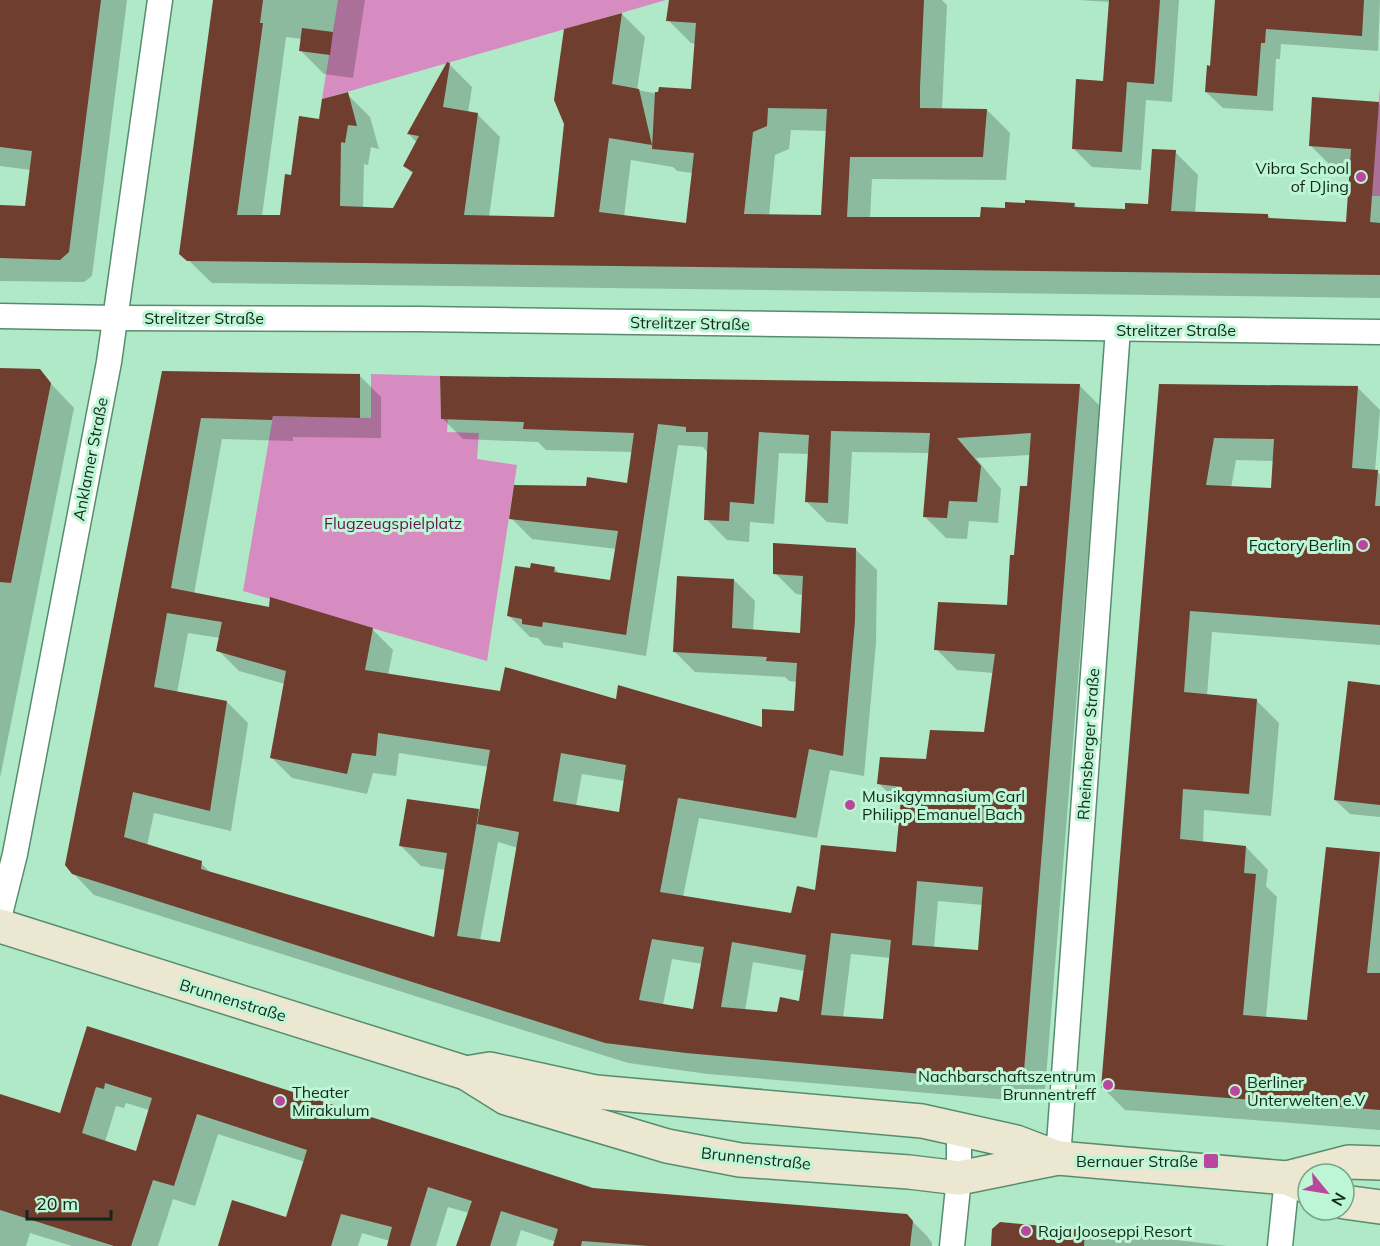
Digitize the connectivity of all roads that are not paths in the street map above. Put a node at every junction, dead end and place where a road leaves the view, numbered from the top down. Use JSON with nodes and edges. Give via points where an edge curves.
{"nodes":[{"id":1,"x":160,"y":0,"type":"edge"},
{"id":2,"x":0,"y":316,"type":"edge"},
{"id":3,"x":116,"y":318,"type":"junction"},
{"id":4,"x":1118,"y":329,"type":"junction"},
{"id":5,"x":1380,"y":332,"type":"edge"},
{"id":6,"x":0,"y":914,"type":"edge"},
{"id":7,"x":0,"y":926,"type":"edge"},
{"id":8,"x":466,"y":1073,"type":"junction"},
{"id":9,"x":959,"y":1129,"type":"junction"},
{"id":10,"x":1058,"y":1158,"type":"junction"},
{"id":11,"x":1356,"y":1162,"type":"edge"},
{"id":12,"x":1380,"y":1163,"type":"edge"},
{"id":13,"x":959,"y":1178,"type":"junction"},
{"id":14,"x":1296,"y":1182,"type":"edge"},
{"id":15,"x":1296,"y":1186,"type":"edge"},
{"id":16,"x":1356,"y":1204,"type":"edge"},
{"id":17,"x":1380,"y":1207,"type":"edge"},
{"id":18,"x":952,"y":1246,"type":"edge"},
{"id":19,"x":1280,"y":1246,"type":"edge"}],
"edges":[{"from":1,"to":3,"type":"street","name":"Anklamer Straße"},
{"from":2,"to":3,"type":"street","name":"Strelitzer Straße"},
{"from":3,"to":4,"type":"street","name":"Strelitzer Straße"},
{"from":3,"to":6,"type":"street","name":"Anklamer Straße","via":[[15,854]]},
{"from":4,"to":5,"type":"street","name":"Strelitzer Straße"},
{"from":4,"to":10,"type":"street","name":"Rheinsberger Straße"},
{"from":7,"to":8,"type":"main road","name":"Brunnenstraße"},
{"from":8,"to":9,"type":"main road","name":"Brunnenstraße","via":[[490,1069],[596,1092],[913,1120]]},
{"from":8,"to":13,"type":"main road","name":"Brunnenstraße","via":[[506,1098],[667,1146],[740,1160]]},
{"from":9,"to":10,"type":"main road","name":"Brunnenstraße","via":[[1016,1142]]},
{"from":9,"to":13,"type":"street"},
{"from":10,"to":13,"type":"main road","name":"Brunnenstraße"},
{"from":10,"to":14,"type":"main road","name":"Brunnenstraße"},
{"from":11,"to":12,"type":"main road","name":"Brunnenstraße"},
{"from":13,"to":18,"type":"street"},
{"from":15,"to":19,"type":"street"},
{"from":16,"to":17,"type":"main road"}]}
